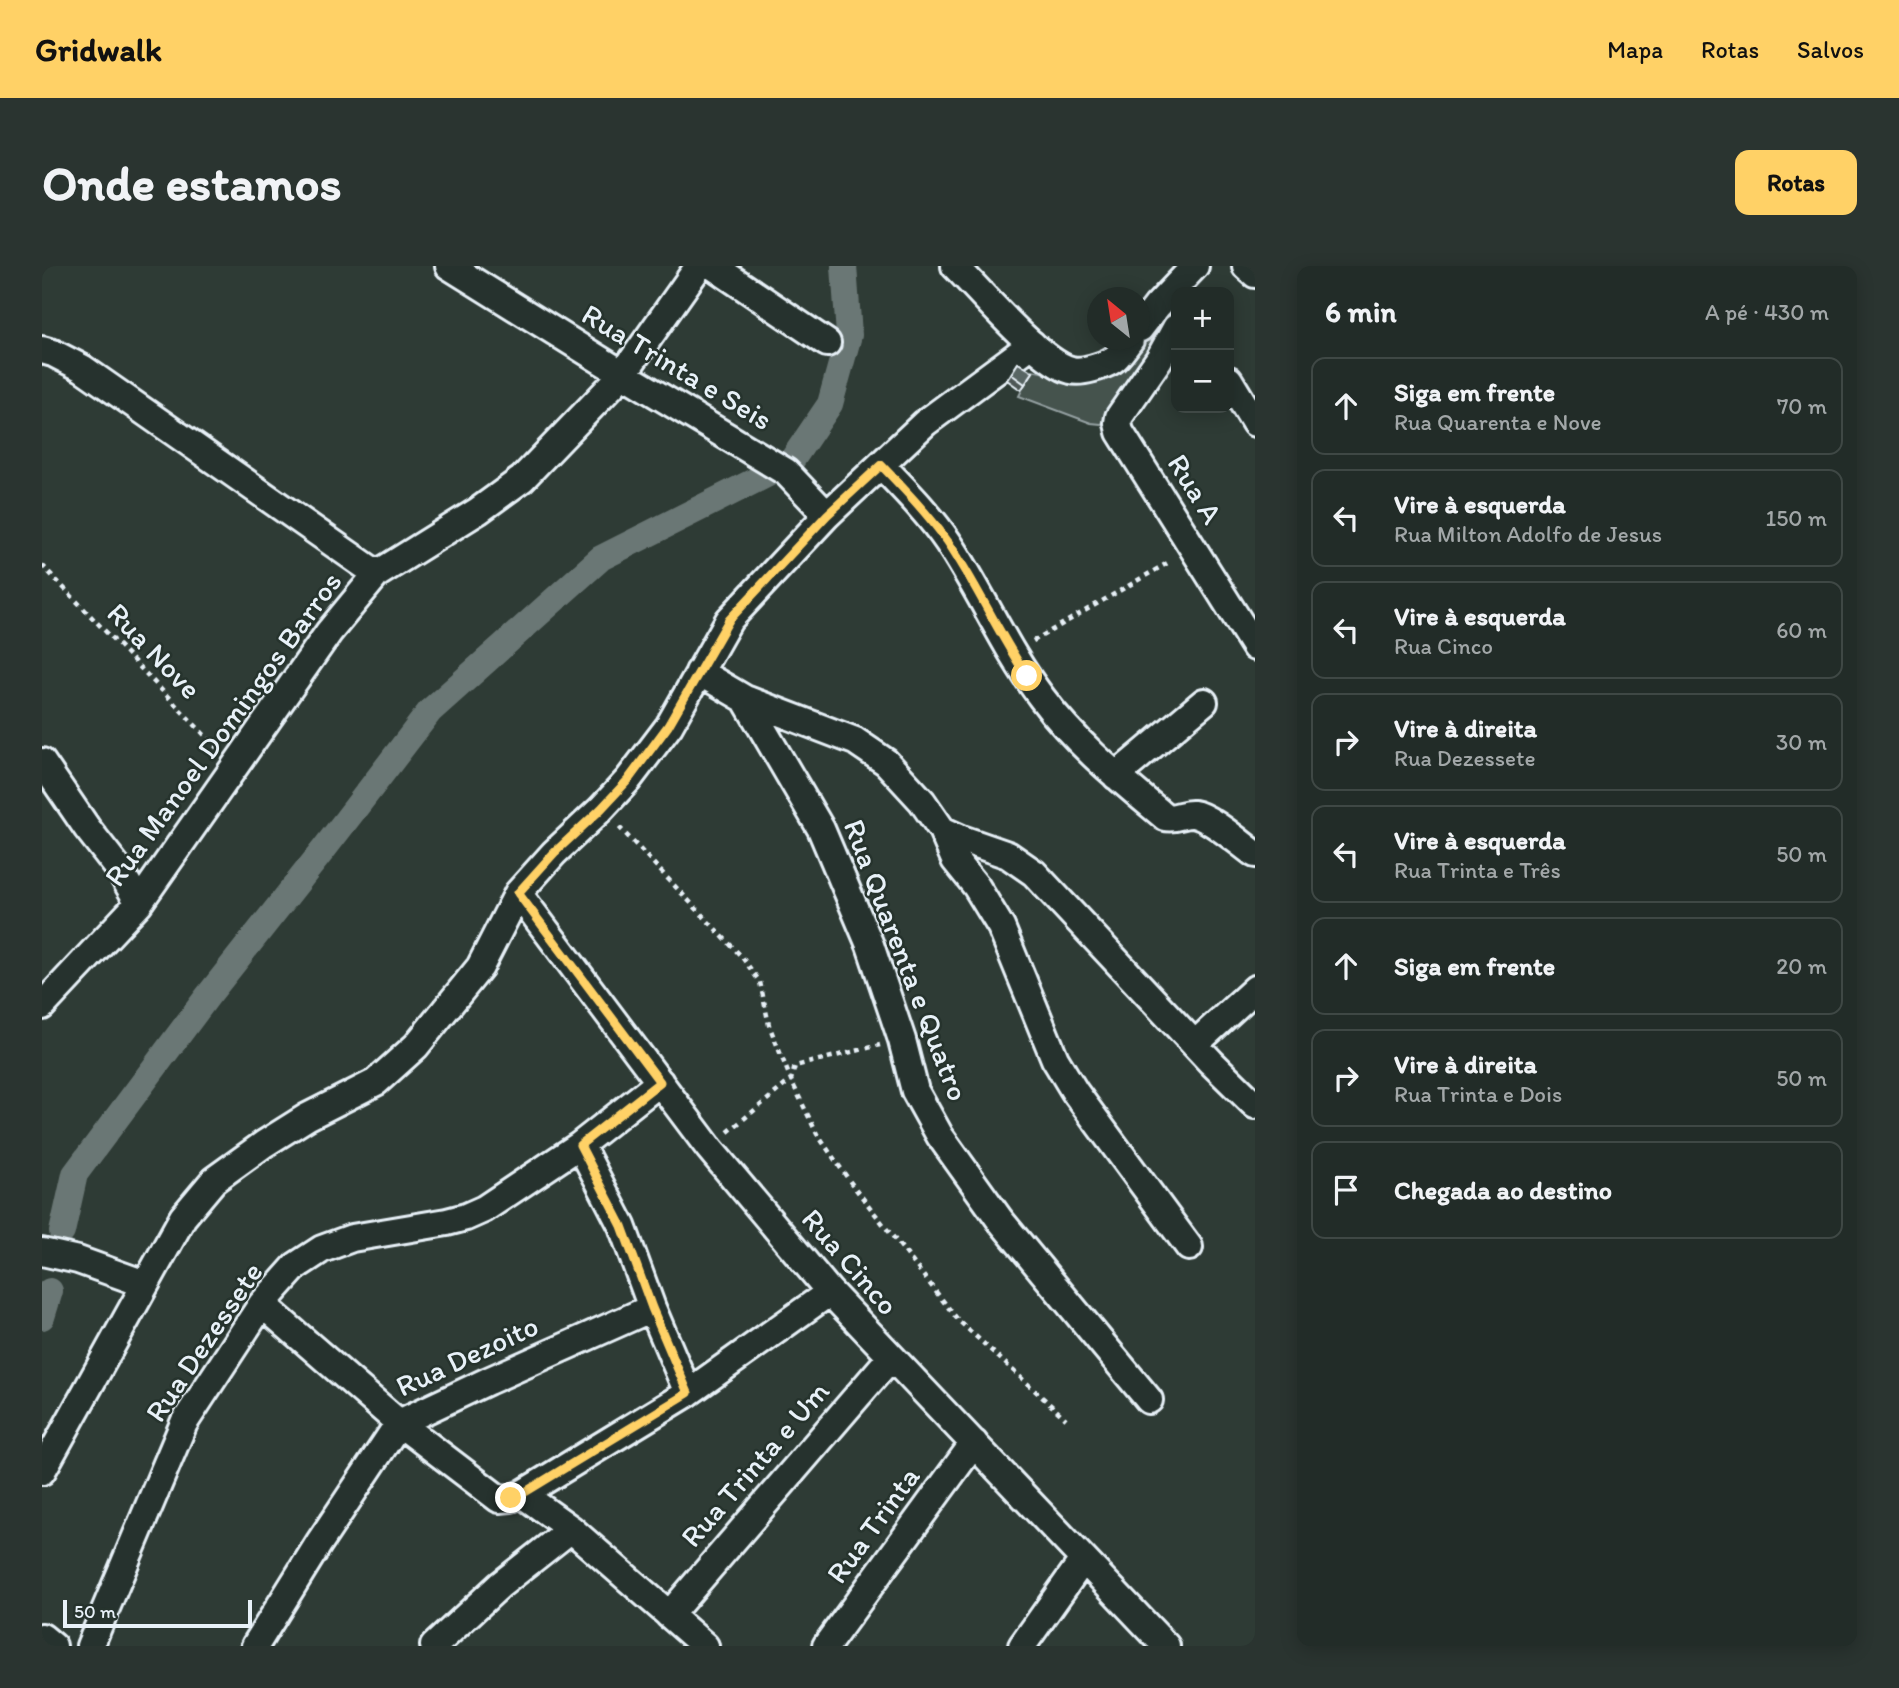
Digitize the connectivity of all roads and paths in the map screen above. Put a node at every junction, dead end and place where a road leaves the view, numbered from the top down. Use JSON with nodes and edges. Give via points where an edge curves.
{"nodes":[{"id":1,"x":449,"y":266,"type":"edge"},
{"id":2,"x":699,"y":266,"type":"edge"},
{"id":3,"x":713,"y":266,"type":"edge"},
{"id":4,"x":955,"y":266,"type":"edge"},
{"id":5,"x":1195,"y":266,"type":"edge"},
{"id":6,"x":1246,"y":266,"type":"edge"},
{"id":7,"x":1255,"y":274,"type":"edge"},
{"id":8,"x":1166,"y":310,"type":"edge"},
{"id":9,"x":1150,"y":321,"type":"edge"},
{"id":10,"x":1171,"y":337,"type":"edge"},
{"id":11,"x":827,"y":344,"type":"dead end"},
{"id":12,"x":1031,"y":344,"type":"junction"},
{"id":13,"x":42,"y":350,"type":"edge"},
{"id":14,"x":1122,"y":350,"type":"edge"},
{"id":15,"x":623,"y":374,"type":"junction"},
{"id":16,"x":1234,"y":388,"type":"edge"},
{"id":17,"x":1255,"y":424,"type":"edge"},
{"id":18,"x":881,"y":465,"type":"junction"},
{"id":19,"x":827,"y":515,"type":"junction"},
{"id":20,"x":1193,"y":549,"type":"junction"},
{"id":21,"x":42,"y":565,"type":"edge"},
{"id":22,"x":377,"y":574,"type":"junction"},
{"id":23,"x":1255,"y":648,"type":"edge"},
{"id":24,"x":1011,"y":653,"type":"junction"},
{"id":25,"x":699,"y":672,"type":"junction"},
{"id":26,"x":745,"y":699,"type":"junction"},
{"id":27,"x":1204,"y":702,"type":"dead end"},
{"id":28,"x":42,"y":762,"type":"edge"},
{"id":29,"x":235,"y":766,"type":"junction"},
{"id":30,"x":1116,"y":776,"type":"junction"},
{"id":31,"x":601,"y":809,"type":"junction"},
{"id":32,"x":942,"y":830,"type":"junction"},
{"id":33,"x":1255,"y":854,"type":"edge"},
{"id":34,"x":518,"y":893,"type":"junction"},
{"id":35,"x":139,"y":903,"type":"junction"},
{"id":36,"x":1255,"y":989,"type":"edge"},
{"id":37,"x":42,"y":1006,"type":"edge"},
{"id":38,"x":902,"y":1040,"type":"junction"},
{"id":39,"x":1195,"y":1044,"type":"junction"},
{"id":40,"x":791,"y":1080,"type":"junction"},
{"id":41,"x":660,"y":1082,"type":"junction"},
{"id":42,"x":1255,"y":1105,"type":"edge"},
{"id":43,"x":580,"y":1145,"type":"junction"},
{"id":44,"x":709,"y":1148,"type":"junction"},
{"id":45,"x":1189,"y":1247,"type":"dead end"},
{"id":46,"x":42,"y":1252,"type":"edge"},
{"id":47,"x":145,"y":1284,"type":"junction"},
{"id":48,"x":830,"y":1292,"type":"junction"},
{"id":49,"x":262,"y":1304,"type":"junction"},
{"id":50,"x":652,"y":1308,"type":"junction"},
{"id":51,"x":891,"y":1357,"type":"junction"},
{"id":52,"x":688,"y":1393,"type":"junction"},
{"id":53,"x":1149,"y":1401,"type":"dead end"},
{"id":54,"x":1066,"y":1419,"type":"dead end"},
{"id":55,"x":399,"y":1423,"type":"junction"},
{"id":56,"x":974,"y":1443,"type":"junction"},
{"id":57,"x":42,"y":1471,"type":"edge"},
{"id":58,"x":510,"y":1496,"type":"junction"},
{"id":59,"x":571,"y":1529,"type":"junction"},
{"id":60,"x":1083,"y":1560,"type":"junction"},
{"id":61,"x":668,"y":1615,"type":"junction"},
{"id":62,"x":42,"y":1637,"type":"edge"},
{"id":63,"x":53,"y":1646,"type":"edge"},
{"id":64,"x":90,"y":1646,"type":"edge"},
{"id":65,"x":255,"y":1646,"type":"edge"},
{"id":66,"x":434,"y":1646,"type":"edge"},
{"id":67,"x":705,"y":1646,"type":"edge"},
{"id":68,"x":826,"y":1646,"type":"edge"},
{"id":69,"x":1022,"y":1646,"type":"edge"},
{"id":70,"x":1166,"y":1646,"type":"edge"}],
"edges":[{"from":1,"to":15,"type":"street","name":"Rua Trinta e Seis"},
{"from":2,"to":15,"type":"street","name":"Rua Manoel Domingos Barros"},
{"from":3,"to":11,"type":"street"},
{"from":4,"to":12,"type":"street"},
{"from":5,"to":8,"type":"street"},
{"from":6,"to":7,"type":"street"},
{"from":8,"to":9,"type":"street"},
{"from":10,"to":20,"type":"street","name":"Rua A","via":[[1118,423]]},
{"from":12,"to":14,"type":"street","via":[[1055,364],[1073,371],[1114,360]]},
{"from":12,"to":18,"type":"street","via":[[925,423]]},
{"from":13,"to":22,"type":"street","via":[[82,368]]},
{"from":15,"to":19,"type":"street","name":"Rua Trinta e Seis","via":[[779,468]]},
{"from":15,"to":22,"type":"street","name":"Rua Manoel Domingos Barros","via":[[522,478]]},
{"from":16,"to":17,"type":"street"},
{"from":18,"to":19,"type":"street"},
{"from":18,"to":24,"type":"street","via":[[947,542]]},
{"from":19,"to":25,"type":"street","via":[[729,620]]},
{"from":20,"to":23,"type":"street","name":"Rua A"},
{"from":20,"to":24,"type":"path"},
{"from":21,"to":29,"type":"path","name":"Rua Nove"},
{"from":22,"to":29,"type":"street","name":"Rua Manoel Domingos Barros","via":[[329,632]]},
{"from":24,"to":30,"type":"street","via":[[1059,719]]},
{"from":25,"to":26,"type":"street"},
{"from":25,"to":31,"type":"street","via":[[668,726]]},
{"from":26,"to":32,"type":"street","via":[[855,741],[886,762]]},
{"from":26,"to":38,"type":"street","name":"Rua Quarenta e Quatro","via":[[821,829],[870,944]]},
{"from":27,"to":30,"type":"street"},
{"from":28,"to":35,"type":"street"},
{"from":29,"to":35,"type":"street","name":"Rua Manoel Domingos Barros"},
{"from":30,"to":33,"type":"street","via":[[1165,817],[1197,815]]},
{"from":31,"to":34,"type":"street"},
{"from":31,"to":40,"type":"path","via":[[742,957],[760,982],[769,1025]]},
{"from":32,"to":39,"type":"street","via":[[1008,855],[1034,873]]},
{"from":32,"to":45,"type":"street","via":[[955,860],[1002,927],[1055,1059]]},
{"from":34,"to":41,"type":"street","name":"Rua Cinco"},
{"from":34,"to":47,"type":"street","via":[[480,967],[416,1046],[376,1082],[285,1130],[214,1180],[183,1217]]},
{"from":35,"to":37,"type":"street","name":"Rua Manoel Domingos Barros"},
{"from":36,"to":39,"type":"street"},
{"from":38,"to":40,"type":"path","via":[[795,1066]]},
{"from":38,"to":53,"type":"street","name":"Rua Quarenta e Quatro","via":[[915,1091],[940,1136],[1000,1220]]},
{"from":39,"to":42,"type":"street"},
{"from":40,"to":44,"type":"path"},
{"from":40,"to":54,"type":"path","via":[[817,1134],[958,1320]]},
{"from":41,"to":43,"type":"street","name":"Rua Dezessete"},
{"from":41,"to":44,"type":"street","name":"Rua Cinco"},
{"from":43,"to":49,"type":"street","name":"Rua Dezessete","via":[[466,1217],[352,1238],[322,1249],[296,1266]]},
{"from":43,"to":50,"type":"street","via":[[622,1226]]},
{"from":44,"to":48,"type":"street","name":"Rua Cinco"},
{"from":46,"to":47,"type":"street"},
{"from":47,"to":57,"type":"street"},
{"from":48,"to":51,"type":"street","name":"Rua Cinco"},
{"from":48,"to":52,"type":"street"},
{"from":49,"to":55,"type":"street"},
{"from":49,"to":64,"type":"street","name":"Rua Dezessete","via":[[184,1423]]},
{"from":50,"to":52,"type":"street"},
{"from":50,"to":55,"type":"street","name":"Rua Dezoito"},
{"from":51,"to":56,"type":"street","name":"Rua Cinco"},
{"from":51,"to":61,"type":"street","name":"Rua Trinta e Um"},
{"from":52,"to":58,"type":"street"},
{"from":55,"to":58,"type":"street"},
{"from":55,"to":65,"type":"street","name":"Rua Dezoito"},
{"from":56,"to":60,"type":"street","name":"Rua Cinco"},
{"from":56,"to":68,"type":"street","name":"Rua Trinta"},
{"from":58,"to":59,"type":"street"},
{"from":59,"to":61,"type":"street"},
{"from":59,"to":66,"type":"street"},
{"from":60,"to":69,"type":"street"},
{"from":60,"to":70,"type":"street","name":"Rua Cinco"},
{"from":61,"to":67,"type":"street"},
{"from":62,"to":63,"type":"street"}]}
